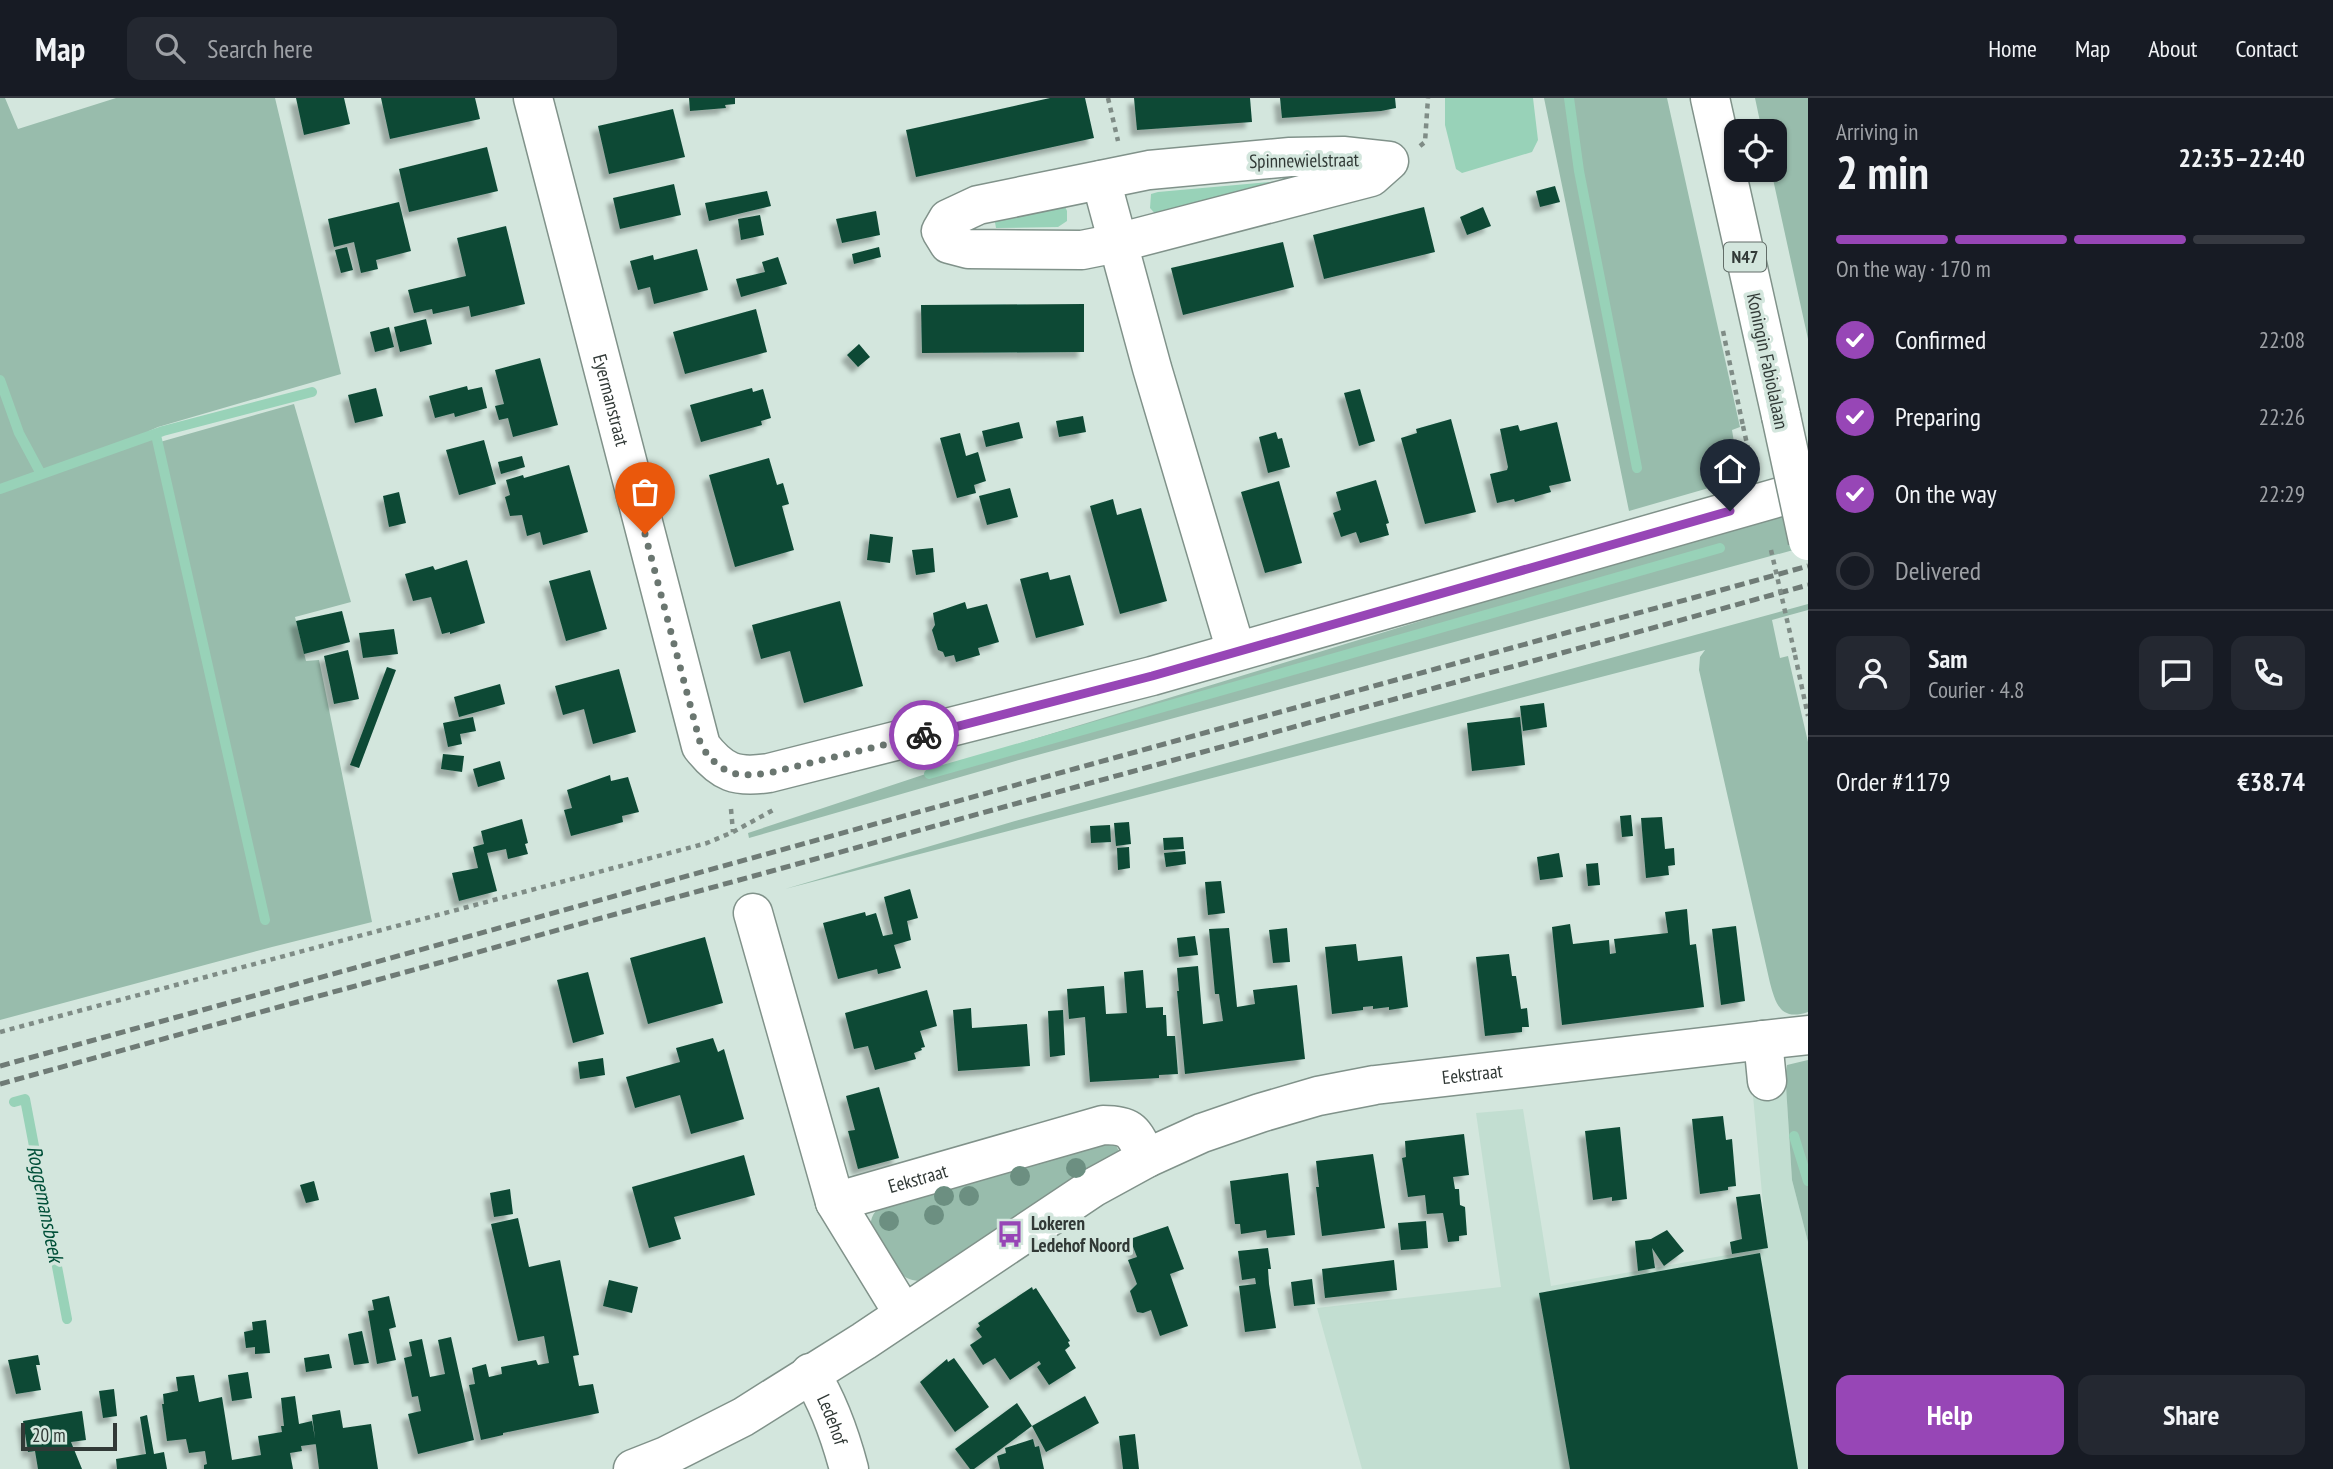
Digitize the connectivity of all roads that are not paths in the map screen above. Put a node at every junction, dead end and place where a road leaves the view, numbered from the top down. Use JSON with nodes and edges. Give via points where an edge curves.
{"nodes":[{"id":1,"x":533,"y":98,"type":"edge"},
{"id":2,"x":1710,"y":98,"type":"edge"},
{"id":3,"x":1114,"y":178,"type":"junction"},
{"id":4,"x":1117,"y":243,"type":"junction"},
{"id":5,"x":1808,"y":489,"type":"edge"},
{"id":6,"x":1808,"y":541,"type":"edge"},
{"id":7,"x":1236,"y":651,"type":"junction"},
{"id":8,"x":753,"y":913,"type":"dead end"},
{"id":9,"x":1808,"y":1035,"type":"edge"},
{"id":10,"x":1763,"y":1040,"type":"junction"},
{"id":11,"x":1767,"y":1081,"type":"dead end"},
{"id":12,"x":1147,"y":1158,"type":"junction"},
{"id":13,"x":835,"y":1202,"type":"junction"},
{"id":14,"x":903,"y":1313,"type":"junction"},
{"id":15,"x":810,"y":1373,"type":"junction"},
{"id":16,"x":633,"y":1469,"type":"edge"},
{"id":17,"x":849,"y":1469,"type":"edge"}],
"edges":[{"from":1,"to":7,"type":"street","name":"Eyermanstraat","via":[[701,746],[712,761],[727,772],[746,776],[845,755]]},
{"from":2,"to":6,"type":"street","name":"Koningin Fabiolalaan","number":"N47","bridge":true},
{"from":3,"to":4,"type":"street"},
{"from":3,"to":4,"type":"street","name":"Spinnewielstraat","via":[[978,205],[948,219],[941,231],[949,244],[968,249],[1082,250]]},
{"from":3,"to":4,"type":"street","name":"Spinnewielstraat","via":[[1149,170],[1290,157],[1389,161],[1371,177]]},
{"from":4,"to":7,"type":"street"},
{"from":5,"to":7,"type":"street"},
{"from":8,"to":13,"type":"street"},
{"from":9,"to":10,"type":"street","name":"Eekstraat"},
{"from":10,"to":11,"type":"street"},
{"from":10,"to":12,"type":"street","name":"Eekstraat","via":[[1374,1085],[1260,1113]]},
{"from":12,"to":13,"type":"street","name":"Eekstraat","via":[[1132,1132],[1122,1125],[1103,1125]]},
{"from":12,"to":14,"type":"street","name":"Eekstraat","via":[[1094,1187]]},
{"from":13,"to":14,"type":"street"},
{"from":14,"to":15,"type":"street","name":"Eekstraat"},
{"from":15,"to":16,"type":"street","name":"Eekstraat","via":[[743,1417]]},
{"from":15,"to":17,"type":"street","name":"Ledehof","via":[[840,1435]]}]}
